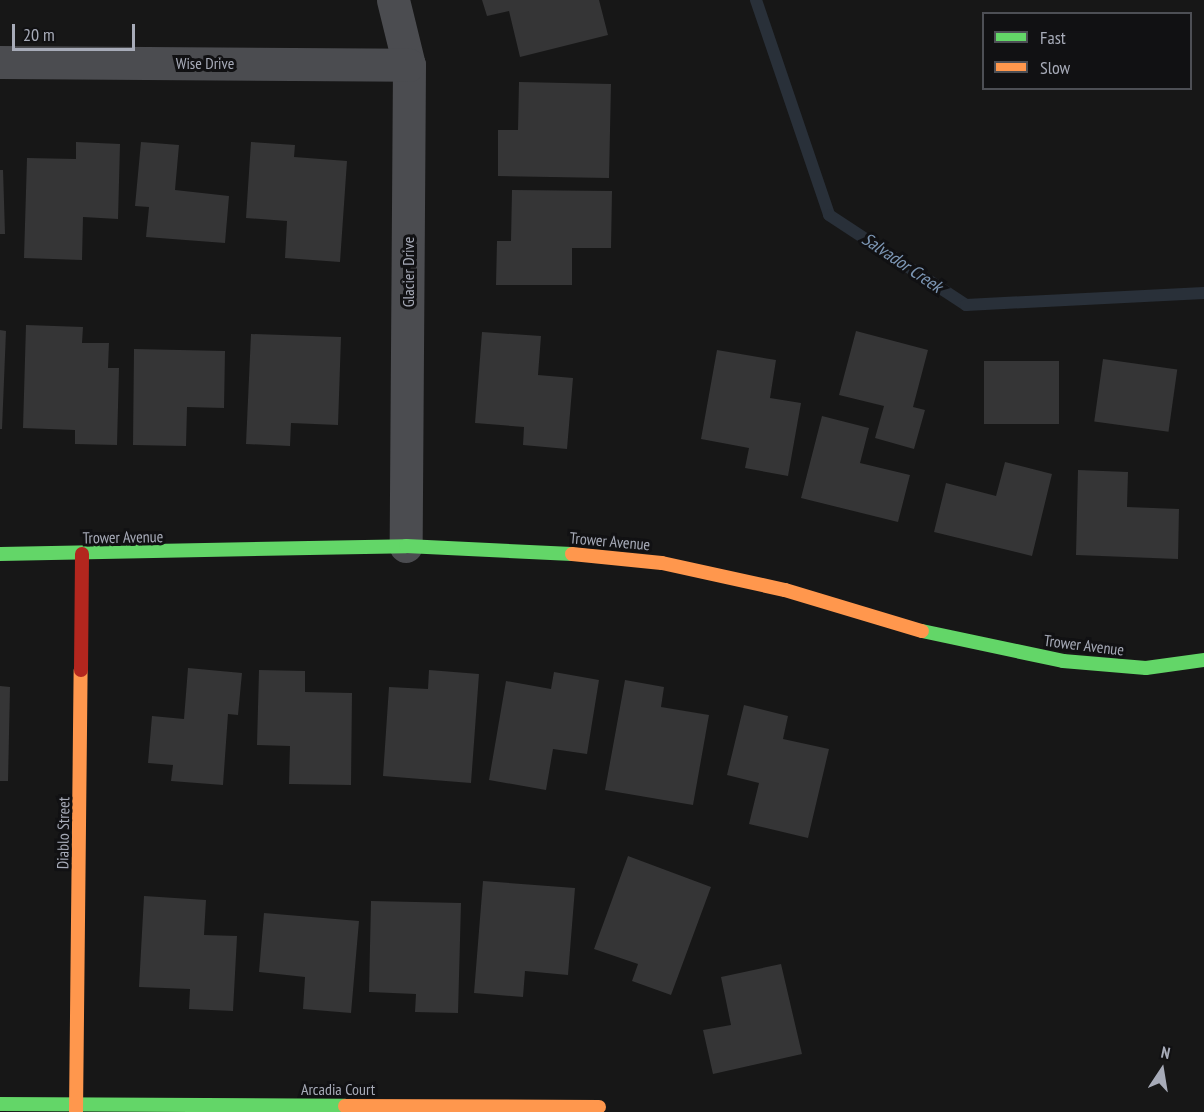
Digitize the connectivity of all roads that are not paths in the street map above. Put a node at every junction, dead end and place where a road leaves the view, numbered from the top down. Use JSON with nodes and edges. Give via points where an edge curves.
{"nodes":[{"id":1,"x":393,"y":0,"type":"edge"},
{"id":2,"x":0,"y":62,"type":"edge"},
{"id":3,"x":409,"y":65,"type":"junction"},
{"id":4,"x":406,"y":546,"type":"junction"},
{"id":5,"x":0,"y":554,"type":"edge"},
{"id":6,"x":82,"y":554,"type":"junction"},
{"id":7,"x":1204,"y":660,"type":"edge"},
{"id":8,"x":0,"y":1104,"type":"edge"},
{"id":9,"x":599,"y":1107,"type":"dead end"},
{"id":10,"x":76,"y":1108,"type":"edge"}],
"edges":[{"from":1,"to":3,"type":"street","name":"Glacier Drive"},
{"from":2,"to":3,"type":"street","name":"Wise Drive"},
{"from":3,"to":4,"type":"street","name":"Glacier Drive"},
{"from":4,"to":6,"type":"street","name":"Trower Avenue"},
{"from":4,"to":7,"type":"street","name":"Trower Avenue","via":[[540,551],[662,563],[785,590],[929,633],[1063,661],[1146,668]]},
{"from":5,"to":6,"type":"street","name":"Trower Avenue"},
{"from":6,"to":10,"type":"street","name":"Diablo Street"},
{"from":8,"to":10,"type":"street","name":"Arcadia Court"},
{"from":9,"to":10,"type":"street","name":"Arcadia Court"}]}
